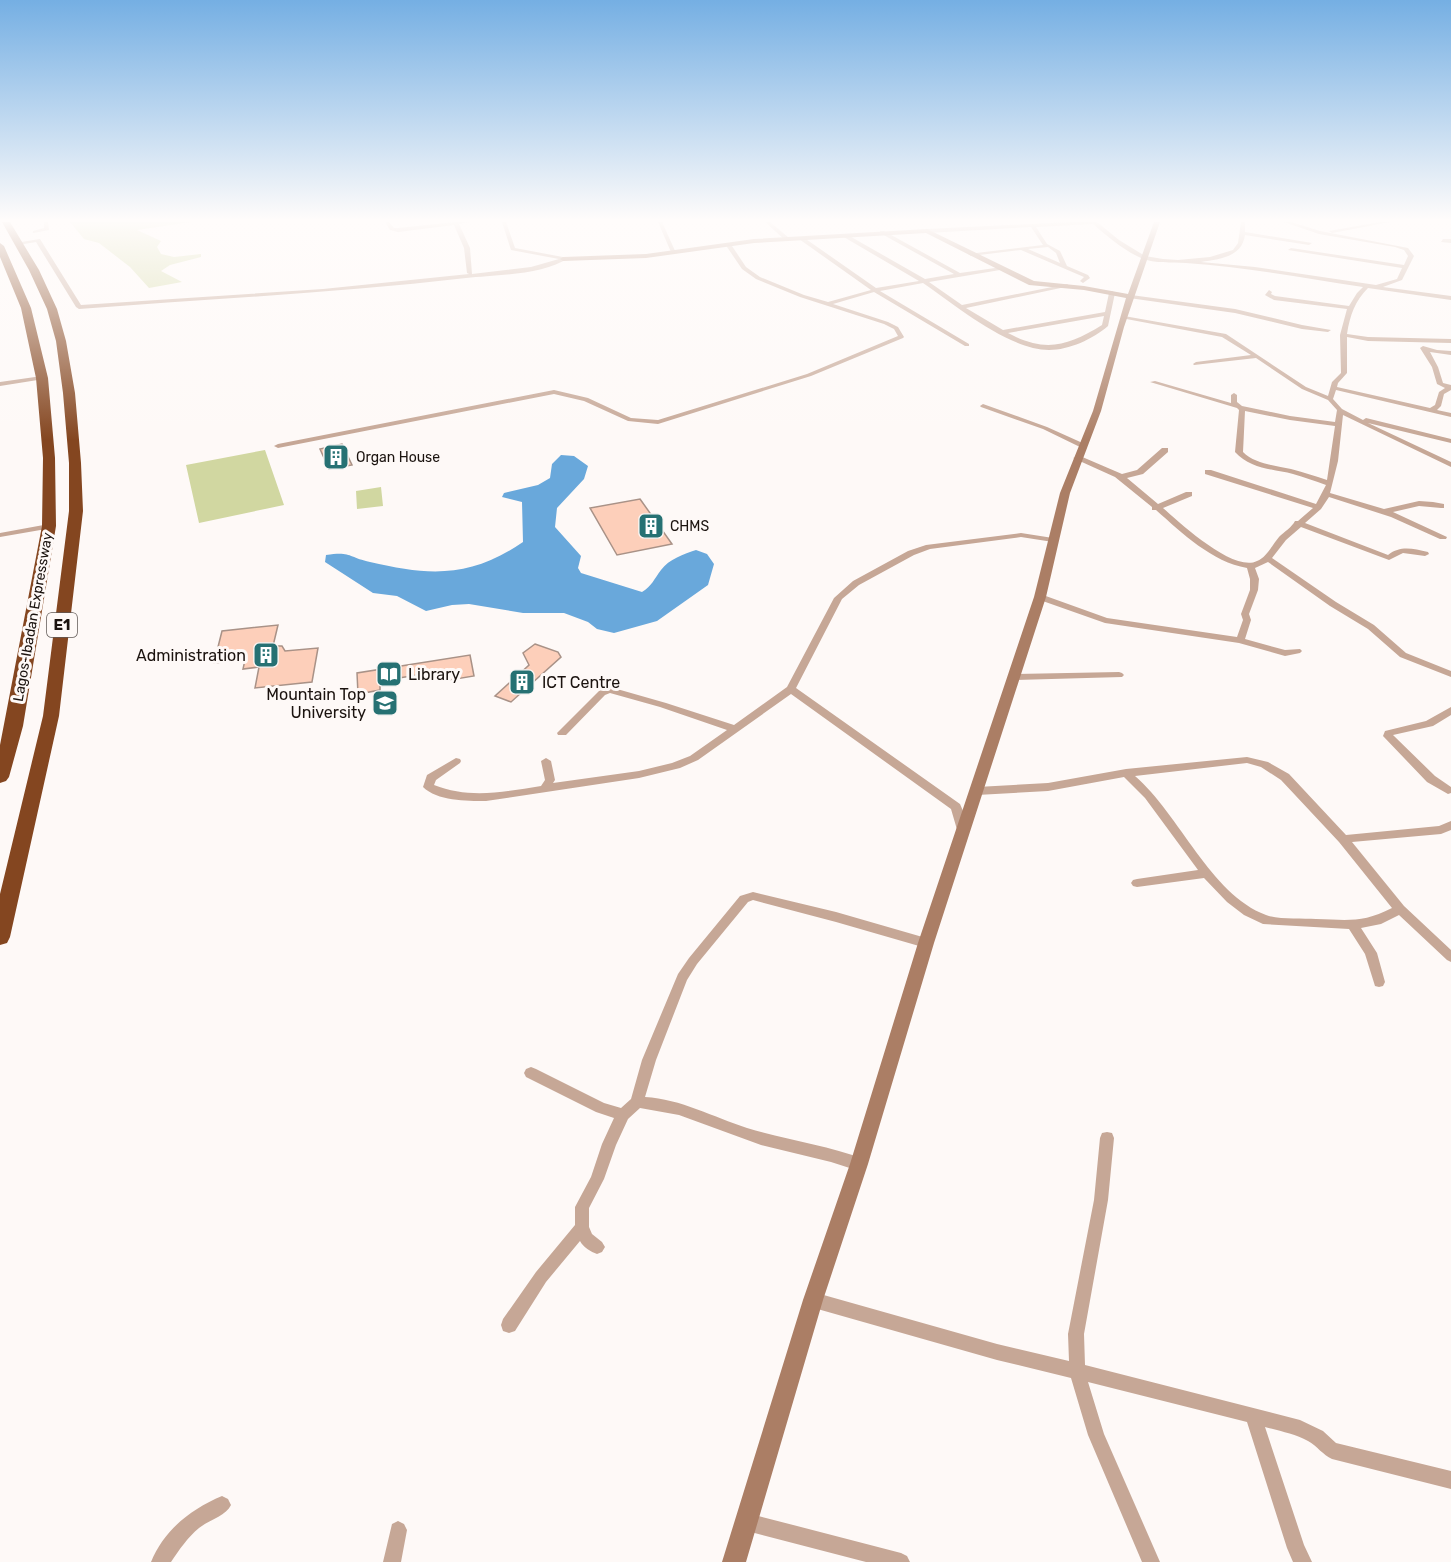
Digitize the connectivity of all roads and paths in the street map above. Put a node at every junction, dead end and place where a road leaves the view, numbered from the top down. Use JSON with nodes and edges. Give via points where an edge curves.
{"nodes":[{"id":1,"x":21,"y":295,"type":"edge"},
{"id":2,"x":46,"y":295,"type":"edge"},
{"id":3,"x":72,"y":295,"type":"edge"},
{"id":4,"x":195,"y":295,"type":"edge"},
{"id":5,"x":240,"y":295,"type":"edge"},
{"id":6,"x":804,"y":295,"type":"edge"},
{"id":7,"x":859,"y":295,"type":"edge"},
{"id":8,"x":883,"y":295,"type":"edge"},
{"id":9,"x":943,"y":295,"type":"edge"},
{"id":10,"x":1025,"y":295,"type":"edge"},
{"id":11,"x":1112,"y":295,"type":"edge"},
{"id":12,"x":1121,"y":295,"type":"edge"},
{"id":13,"x":1268,"y":295,"type":"edge"},
{"id":14,"x":1359,"y":295,"type":"edge"},
{"id":15,"x":1430,"y":295,"type":"edge"},
{"id":16,"x":1131,"y":297,"type":"junction"},
{"id":17,"x":1451,"y":298,"type":"edge"},
{"id":18,"x":828,"y":304,"type":"junction"},
{"id":19,"x":99,"y":305,"type":"junction"},
{"id":20,"x":960,"y":307,"type":"junction"},
{"id":21,"x":1352,"y":308,"type":"junction"},
{"id":22,"x":1109,"y":313,"type":"junction"},
{"id":23,"x":1124,"y":318,"type":"junction"},
{"id":24,"x":1329,"y":330,"type":"dead end"},
{"id":25,"x":1003,"y":332,"type":"junction"},
{"id":26,"x":1343,"y":335,"type":"junction"},
{"id":27,"x":1413,"y":340,"type":"junction"},
{"id":28,"x":1451,"y":341,"type":"edge"},
{"id":29,"x":967,"y":345,"type":"dead end"},
{"id":30,"x":1425,"y":350,"type":"junction"},
{"id":31,"x":1451,"y":353,"type":"edge"},
{"id":32,"x":1258,"y":356,"type":"junction"},
{"id":33,"x":1196,"y":364,"type":"dead end"},
{"id":34,"x":42,"y":378,"type":"junction"},
{"id":35,"x":1153,"y":382,"type":"dead end"},
{"id":36,"x":0,"y":384,"type":"edge"},
{"id":37,"x":1334,"y":388,"type":"junction"},
{"id":38,"x":1234,"y":395,"type":"dead end"},
{"id":39,"x":1330,"y":399,"type":"junction"},
{"id":40,"x":983,"y":406,"type":"dead end"},
{"id":41,"x":1242,"y":409,"type":"junction"},
{"id":42,"x":1340,"y":410,"type":"junction"},
{"id":43,"x":1431,"y":411,"type":"junction"},
{"id":44,"x":1451,"y":415,"type":"edge"},
{"id":45,"x":1351,"y":417,"type":"junction"},
{"id":46,"x":1338,"y":424,"type":"junction"},
{"id":47,"x":1451,"y":441,"type":"edge"},
{"id":48,"x":278,"y":446,"type":"dead end"},
{"id":49,"x":1165,"y":450,"type":"dead end"},
{"id":50,"x":1080,"y":452,"type":"junction"},
{"id":51,"x":1451,"y":465,"type":"edge"},
{"id":52,"x":1208,"y":472,"type":"dead end"},
{"id":53,"x":1120,"y":477,"type":"junction"},
{"id":54,"x":1330,"y":484,"type":"junction"},
{"id":55,"x":1189,"y":494,"type":"dead end"},
{"id":56,"x":1327,"y":494,"type":"junction"},
{"id":57,"x":1441,"y":506,"type":"dead end"},
{"id":58,"x":1318,"y":507,"type":"junction"},
{"id":59,"x":1155,"y":508,"type":"junction"},
{"id":60,"x":1383,"y":511,"type":"junction"},
{"id":61,"x":1298,"y":524,"type":"junction"},
{"id":62,"x":49,"y":526,"type":"junction"},
{"id":63,"x":0,"y":536,"type":"edge"},
{"id":64,"x":1443,"y":537,"type":"dead end"},
{"id":65,"x":1053,"y":540,"type":"junction"},
{"id":66,"x":1425,"y":554,"type":"dead end"},
{"id":67,"x":1269,"y":559,"type":"junction"},
{"id":68,"x":1250,"y":566,"type":"junction"},
{"id":69,"x":1040,"y":597,"type":"junction"},
{"id":70,"x":1240,"y":640,"type":"junction"},
{"id":71,"x":1297,"y":651,"type":"dead end"},
{"id":72,"x":1451,"y":674,"type":"edge"},
{"id":73,"x":1119,"y":675,"type":"dead end"},
{"id":74,"x":1015,"y":677,"type":"junction"},
{"id":75,"x":791,"y":689,"type":"junction"},
{"id":76,"x":1451,"y":710,"type":"edge"},
{"id":77,"x":735,"y":729,"type":"junction"},
{"id":78,"x":562,"y":734,"type":"dead end"},
{"id":79,"x":456,"y":761,"type":"dead end"},
{"id":80,"x":546,"y":761,"type":"dead end"},
{"id":81,"x":1126,"y":773,"type":"junction"},
{"id":82,"x":0,"y":777,"type":"edge"},
{"id":83,"x":544,"y":789,"type":"junction"},
{"id":84,"x":977,"y":791,"type":"junction"},
{"id":85,"x":1450,"y":792,"type":"edge"},
{"id":86,"x":1451,"y":825,"type":"edge"},
{"id":87,"x":962,"y":832,"type":"junction"},
{"id":88,"x":1343,"y":839,"type":"junction"},
{"id":89,"x":1207,"y":873,"type":"junction"},
{"id":90,"x":1137,"y":883,"type":"dead end"},
{"id":91,"x":1400,"y":909,"type":"junction"},
{"id":92,"x":1352,"y":925,"type":"junction"},
{"id":93,"x":0,"y":937,"type":"edge"},
{"id":94,"x":926,"y":943,"type":"junction"},
{"id":95,"x":1451,"y":957,"type":"edge"},
{"id":96,"x":1379,"y":982,"type":"dead end"},
{"id":97,"x":531,"y":1073,"type":"dead end"},
{"id":98,"x":636,"y":1102,"type":"junction"},
{"id":99,"x":623,"y":1115,"type":"junction"},
{"id":100,"x":1107,"y":1138,"type":"dead end"},
{"id":101,"x":859,"y":1164,"type":"junction"},
{"id":102,"x":582,"y":1227,"type":"junction"},
{"id":103,"x":597,"y":1247,"type":"dead end"},
{"id":104,"x":813,"y":1300,"type":"junction"},
{"id":105,"x":509,"y":1325,"type":"dead end"},
{"id":106,"x":1077,"y":1372,"type":"junction"},
{"id":107,"x":1253,"y":1415,"type":"junction"},
{"id":108,"x":1451,"y":1480,"type":"edge"},
{"id":109,"x":222,"y":1505,"type":"dead end"},
{"id":110,"x":747,"y":1522,"type":"junction"},
{"id":111,"x":398,"y":1530,"type":"dead end"},
{"id":112,"x":160,"y":1562,"type":"edge"},
{"id":113,"x":392,"y":1562,"type":"edge"},
{"id":114,"x":734,"y":1562,"type":"edge"},
{"id":115,"x":901,"y":1562,"type":"edge"},
{"id":116,"x":1151,"y":1562,"type":"edge"},
{"id":117,"x":1303,"y":1562,"type":"edge"}],
"edges":[{"from":1,"to":34,"type":"highway","name":"Lagos-Ibadan Expressway","number":"E1"},
{"from":2,"to":93,"type":"highway","name":"Lagos-Ibadan Expressway","number":"E1","via":[[61,341],[70,405],[76,511],[51,716]]},
{"from":3,"to":19,"type":"street","via":[[79,307]]},
{"from":4,"to":19,"type":"street"},
{"from":5,"to":19,"type":"street"},
{"from":6,"to":18,"type":"street"},
{"from":7,"to":18,"type":"street"},
{"from":8,"to":29,"type":"street"},
{"from":9,"to":20,"type":"street"},
{"from":10,"to":20,"type":"street"},
{"from":11,"to":22,"type":"street"},
{"from":12,"to":16,"type":"street"},
{"from":13,"to":21,"type":"street"},
{"from":14,"to":21,"type":"street"},
{"from":15,"to":17,"type":"street"},
{"from":16,"to":23,"type":"street"},
{"from":16,"to":24,"type":"street","via":[[1235,311]]},
{"from":18,"to":48,"type":"street","via":[[886,323],[896,328],[901,337],[809,375],[658,422],[630,420],[596,403],[554,392]]},
{"from":20,"to":25,"type":"street"},
{"from":21,"to":26,"type":"street"},
{"from":22,"to":25,"type":"street"},
{"from":22,"to":25,"type":"street","via":[[1105,326],[1076,342],[1048,347],[1032,345]]},
{"from":23,"to":32,"type":"street","via":[[1222,334]]},
{"from":23,"to":50,"type":"street","via":[[1097,411]]},
{"from":26,"to":27,"type":"street"},
{"from":26,"to":37,"type":"street","via":[[1344,373]]},
{"from":27,"to":28,"type":"street"},
{"from":27,"to":30,"type":"street"},
{"from":30,"to":31,"type":"street"},
{"from":30,"to":43,"type":"street","via":[[1436,367],[1440,384],[1451,387],[1441,393],[1438,406]]},
{"from":32,"to":33,"type":"street"},
{"from":32,"to":39,"type":"street","via":[[1304,388]]},
{"from":34,"to":36,"type":"street"},
{"from":34,"to":62,"type":"highway","name":"Lagos-Ibadan Expressway","number":"E1","via":[[49,458]]},
{"from":35,"to":41,"type":"street"},
{"from":37,"to":39,"type":"street"},
{"from":37,"to":43,"type":"street"},
{"from":38,"to":41,"type":"street","via":[[1234,403]]},
{"from":39,"to":42,"type":"street"},
{"from":40,"to":50,"type":"street","via":[[1045,428]]},
{"from":41,"to":46,"type":"street"},
{"from":41,"to":54,"type":"street","via":[[1241,456]]},
{"from":42,"to":45,"type":"street"},
{"from":42,"to":46,"type":"street"},
{"from":43,"to":44,"type":"street"},
{"from":45,"to":47,"type":"street"},
{"from":45,"to":51,"type":"street"},
{"from":46,"to":54,"type":"street"},
{"from":49,"to":53,"type":"street","via":[[1140,472]]},
{"from":50,"to":53,"type":"street"},
{"from":50,"to":65,"type":"street"},
{"from":52,"to":58,"type":"street"},
{"from":53,"to":59,"type":"street"},
{"from":54,"to":56,"type":"street"},
{"from":55,"to":59,"type":"street"},
{"from":56,"to":58,"type":"street"},
{"from":56,"to":60,"type":"street"},
{"from":57,"to":60,"type":"street","via":[[1418,501]]},
{"from":58,"to":61,"type":"street"},
{"from":59,"to":68,"type":"street","via":[[1213,549]]},
{"from":60,"to":64,"type":"street"},
{"from":61,"to":66,"type":"street","via":[[1389,558],[1404,549]]},
{"from":61,"to":67,"type":"street","via":[[1273,549]]},
{"from":62,"to":63,"type":"street"},
{"from":62,"to":82,"type":"highway","name":"Lagos-Ibadan Expressway","number":"E1","via":[[14,726]]},
{"from":65,"to":69,"type":"street"},
{"from":65,"to":75,"type":"street","via":[[1021,535],[962,542],[911,553],[882,568],[838,598]]},
{"from":67,"to":68,"type":"street"},
{"from":67,"to":72,"type":"street","via":[[1371,627],[1403,655]]},
{"from":68,"to":70,"type":"street","via":[[1256,586]]},
{"from":69,"to":70,"type":"street","via":[[1105,620]]},
{"from":69,"to":74,"type":"street"},
{"from":70,"to":71,"type":"street","via":[[1285,653]]},
{"from":73,"to":74,"type":"street"},
{"from":74,"to":84,"type":"street"},
{"from":75,"to":77,"type":"street"},
{"from":75,"to":87,"type":"street","via":[[956,807]]},
{"from":76,"to":85,"type":"street","via":[[1437,722],[1401,729],[1388,736],[1431,779]]},
{"from":77,"to":78,"type":"street","via":[[610,690],[602,693]]},
{"from":77,"to":83,"type":"street","via":[[694,759],[663,770]]},
{"from":79,"to":83,"type":"street","via":[[431,778],[428,787],[443,794],[479,799]]},
{"from":80,"to":83,"type":"street","via":[[550,780]]},
{"from":81,"to":84,"type":"street","via":[[1048,787]]},
{"from":81,"to":88,"type":"street","via":[[1247,760],[1264,764],[1285,777]]},
{"from":81,"to":89,"type":"street","via":[[1149,794]]},
{"from":84,"to":87,"type":"street"},
{"from":86,"to":88,"type":"street","via":[[1441,830]]},
{"from":87,"to":94,"type":"street"},
{"from":88,"to":91,"type":"street"},
{"from":89,"to":90,"type":"street"},
{"from":89,"to":92,"type":"street","via":[[1231,898],[1267,921]]},
{"from":91,"to":92,"type":"street","via":[[1377,921]]},
{"from":91,"to":95,"type":"street"},
{"from":92,"to":96,"type":"street","via":[[1371,953]]},
{"from":94,"to":98,"type":"street","via":[[753,896],[744,899],[682,978]]},
{"from":94,"to":101,"type":"street"},
{"from":97,"to":99,"type":"street"},
{"from":98,"to":99,"type":"street"},
{"from":98,"to":101,"type":"street","via":[[657,1102],[689,1110],[747,1134]]},
{"from":99,"to":102,"type":"street","via":[[582,1207]]},
{"from":100,"to":106,"type":"street","via":[[1101,1200],[1076,1334]]},
{"from":101,"to":104,"type":"street"},
{"from":102,"to":103,"type":"street","via":[[587,1239]]},
{"from":102,"to":105,"type":"street","via":[[541,1277]]},
{"from":104,"to":106,"type":"street"},
{"from":104,"to":110,"type":"street"},
{"from":106,"to":107,"type":"street"},
{"from":106,"to":116,"type":"street","via":[[1096,1435]]},
{"from":107,"to":108,"type":"street","via":[[1300,1428],[1332,1450]]},
{"from":107,"to":117,"type":"street"},
{"from":109,"to":112,"type":"street","via":[[181,1530]]},
{"from":110,"to":114,"type":"street"},
{"from":110,"to":115,"type":"street"},
{"from":111,"to":113,"type":"street"}]}
